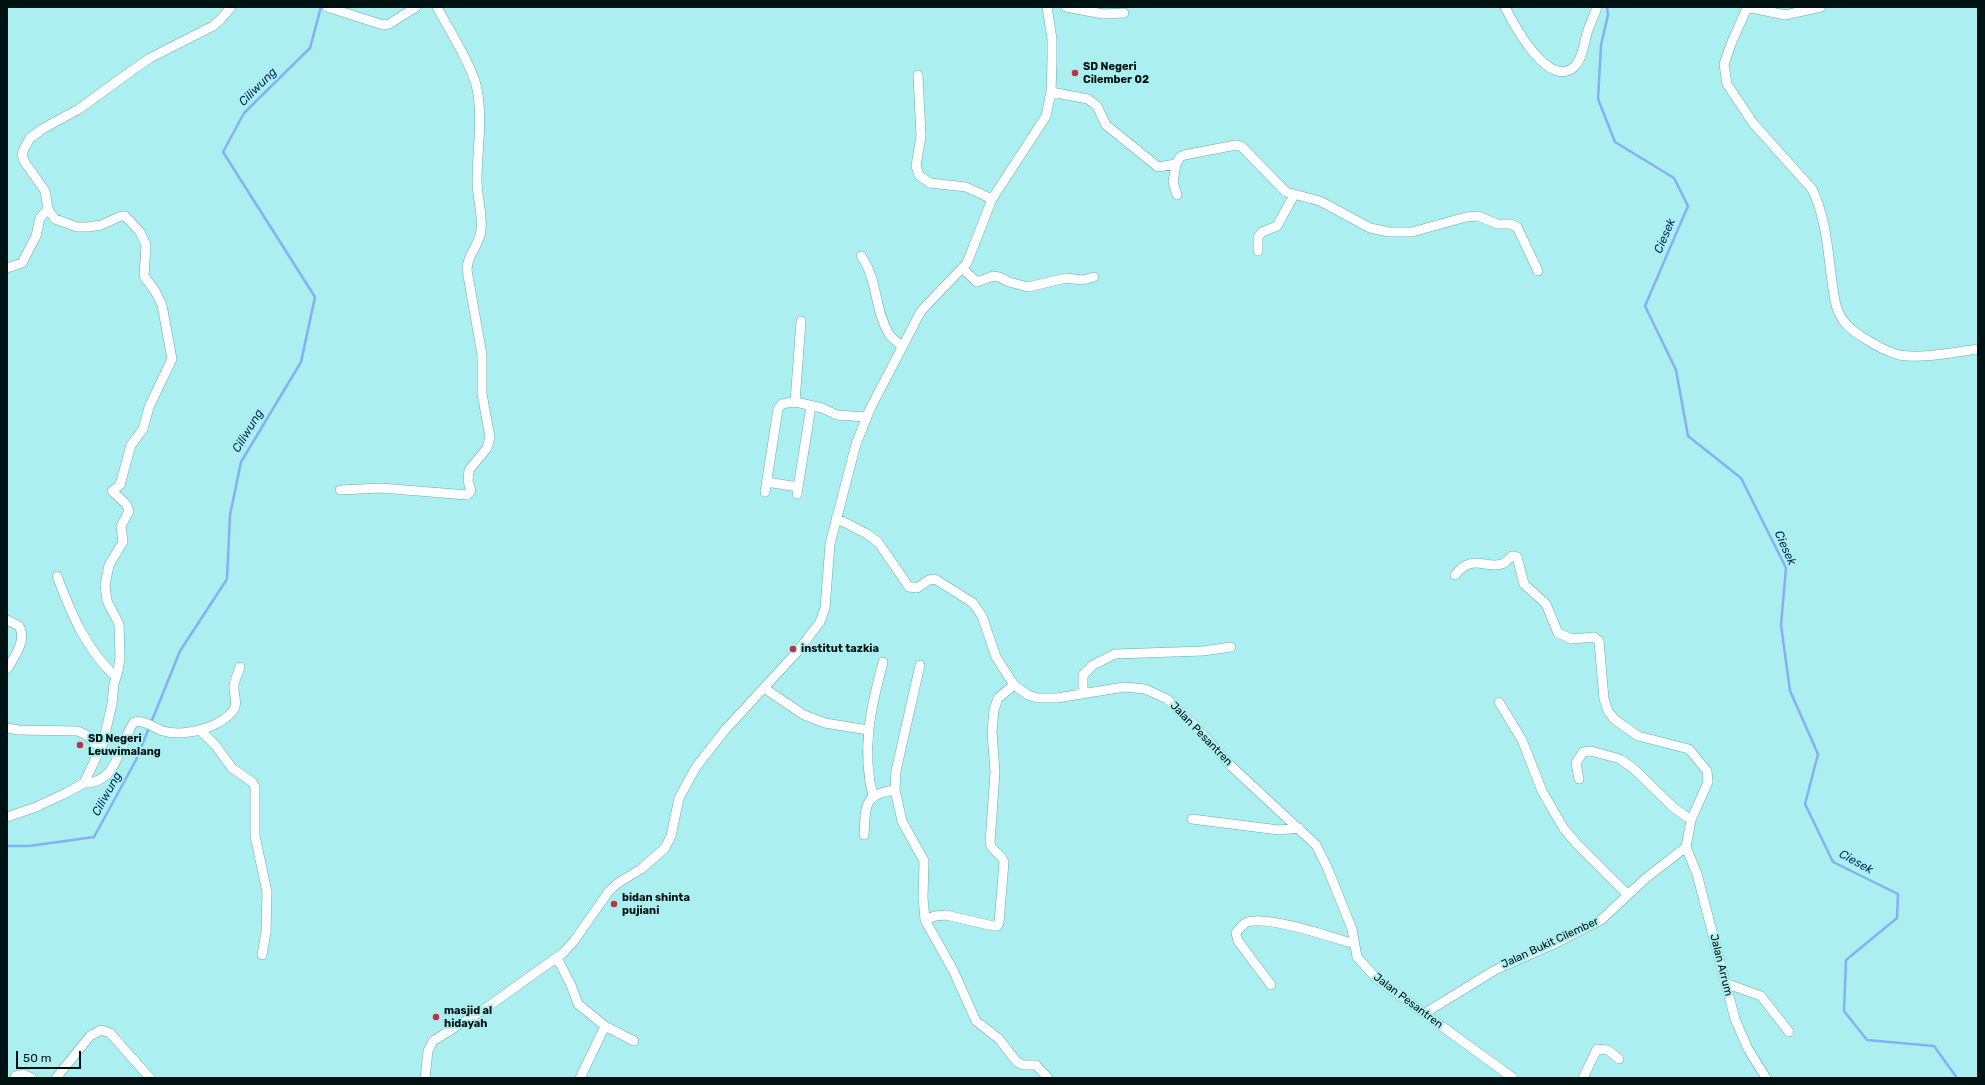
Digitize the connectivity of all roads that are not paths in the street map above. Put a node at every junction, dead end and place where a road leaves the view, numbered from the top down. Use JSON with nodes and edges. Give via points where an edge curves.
{"nodes":[{"id":1,"x":231,"y":7,"type":"edge"},
{"id":2,"x":327,"y":7,"type":"edge"},
{"id":3,"x":416,"y":7,"type":"edge"},
{"id":4,"x":437,"y":7,"type":"edge"},
{"id":5,"x":1047,"y":7,"type":"edge"},
{"id":6,"x":1066,"y":7,"type":"edge"},
{"id":7,"x":1505,"y":7,"type":"edge"},
{"id":8,"x":1597,"y":7,"type":"edge"},
{"id":9,"x":1821,"y":7,"type":"edge"},
{"id":10,"x":1124,"y":13,"type":"dead end"},
{"id":11,"x":918,"y":74,"type":"dead end"},
{"id":12,"x":1051,"y":92,"type":"junction"},
{"id":13,"x":1176,"y":164,"type":"junction"},
{"id":14,"x":1177,"y":195,"type":"dead end"},
{"id":15,"x":1294,"y":195,"type":"junction"},
{"id":16,"x":992,"y":199,"type":"junction"},
{"id":17,"x":48,"y":209,"type":"junction"},
{"id":18,"x":1258,"y":250,"type":"dead end"},
{"id":19,"x":861,"y":256,"type":"dead end"},
{"id":20,"x":7,"y":268,"type":"edge"},
{"id":21,"x":963,"y":269,"type":"junction"},
{"id":22,"x":1538,"y":271,"type":"dead end"},
{"id":23,"x":1094,"y":277,"type":"dead end"},
{"id":24,"x":800,"y":321,"type":"dead end"},
{"id":25,"x":902,"y":347,"type":"junction"},
{"id":26,"x":1978,"y":349,"type":"edge"},
{"id":27,"x":795,"y":402,"type":"junction"},
{"id":28,"x":811,"y":406,"type":"junction"},
{"id":29,"x":866,"y":417,"type":"junction"},
{"id":30,"x":767,"y":482,"type":"junction"},
{"id":31,"x":340,"y":490,"type":"dead end"},
{"id":32,"x":766,"y":492,"type":"dead end"},
{"id":33,"x":836,"y":518,"type":"junction"},
{"id":34,"x":1455,"y":575,"type":"dead end"},
{"id":35,"x":57,"y":576,"type":"dead end"},
{"id":36,"x":7,"y":620,"type":"edge"},
{"id":37,"x":1231,"y":647,"type":"dead end"},
{"id":38,"x":883,"y":662,"type":"dead end"},
{"id":39,"x":920,"y":665,"type":"dead end"},
{"id":40,"x":240,"y":667,"type":"dead end"},
{"id":41,"x":7,"y":669,"type":"edge"},
{"id":42,"x":116,"y":677,"type":"junction"},
{"id":43,"x":1014,"y":685,"type":"junction"},
{"id":44,"x":764,"y":688,"type":"junction"},
{"id":45,"x":1083,"y":694,"type":"junction"},
{"id":46,"x":1499,"y":702,"type":"dead end"},
{"id":47,"x":7,"y":728,"type":"edge"},
{"id":48,"x":200,"y":730,"type":"junction"},
{"id":49,"x":868,"y":730,"type":"junction"},
{"id":50,"x":101,"y":749,"type":"junction"},
{"id":51,"x":1578,"y":779,"type":"dead end"},
{"id":52,"x":84,"y":783,"type":"junction"},
{"id":53,"x":895,"y":790,"type":"junction"},
{"id":54,"x":872,"y":796,"type":"junction"},
{"id":55,"x":7,"y":817,"type":"edge"},
{"id":56,"x":1192,"y":819,"type":"dead end"},
{"id":57,"x":1691,"y":820,"type":"junction"},
{"id":58,"x":1299,"y":828,"type":"junction"},
{"id":59,"x":864,"y":835,"type":"dead end"},
{"id":60,"x":1686,"y":847,"type":"junction"},
{"id":61,"x":1628,"y":895,"type":"junction"},
{"id":62,"x":925,"y":920,"type":"junction"},
{"id":63,"x":1354,"y":944,"type":"junction"},
{"id":64,"x":262,"y":955,"type":"dead end"},
{"id":65,"x":557,"y":958,"type":"junction"},
{"id":66,"x":1726,"y":983,"type":"junction"},
{"id":67,"x":1271,"y":985,"type":"dead end"},
{"id":68,"x":1425,"y":1013,"type":"junction"},
{"id":69,"x":605,"y":1026,"type":"junction"},
{"id":70,"x":1789,"y":1032,"type":"dead end"},
{"id":71,"x":634,"y":1041,"type":"dead end"},
{"id":72,"x":1619,"y":1059,"type":"dead end"},
{"id":73,"x":15,"y":1076,"type":"dead end"},
{"id":74,"x":32,"y":1078,"type":"edge"},
{"id":75,"x":56,"y":1078,"type":"edge"},
{"id":76,"x":150,"y":1078,"type":"edge"},
{"id":77,"x":425,"y":1078,"type":"edge"},
{"id":78,"x":580,"y":1078,"type":"edge"},
{"id":79,"x":1048,"y":1078,"type":"edge"},
{"id":80,"x":1513,"y":1078,"type":"edge"},
{"id":81,"x":1583,"y":1078,"type":"edge"},
{"id":82,"x":1766,"y":1078,"type":"edge"}],
"edges":[{"from":1,"to":17,"type":"street","via":[[209,29],[150,58],[79,109],[49,124],[30,138],[23,150],[23,159],[45,191]]},
{"from":2,"to":3,"type":"street","via":[[383,25]]},
{"from":4,"to":31,"type":"street","via":[[473,76],[478,94],[477,184],[481,230],[469,256],[467,270],[482,355],[482,394],[490,442],[469,470],[468,481],[471,491],[467,495],[381,488]]},
{"from":5,"to":12,"type":"street","via":[[1052,47]]},
{"from":6,"to":10,"type":"street","via":[[1103,14]]},
{"from":7,"to":8,"type":"street","via":[[1537,57],[1549,69],[1561,72],[1577,64]]},
{"from":9,"to":26,"type":"street","via":[[1785,15],[1752,8],[1746,10],[1724,64],[1728,86],[1753,123],[1812,189],[1831,262],[1835,301],[1845,325],[1876,346],[1900,355],[1928,355]]},
{"from":11,"to":16,"type":"street","via":[[921,136],[916,166],[919,175],[930,183],[966,187]]},
{"from":12,"to":13,"type":"street","via":[[1090,100],[1106,125],[1154,164],[1161,168]]},
{"from":12,"to":16,"type":"street","via":[[1044,121]]},
{"from":13,"to":14,"type":"street","via":[[1173,182]]},
{"from":13,"to":15,"type":"street","via":[[1184,155],[1236,145],[1247,152],[1286,192]]},
{"from":15,"to":18,"type":"street","via":[[1277,226],[1262,232],[1258,237]]},
{"from":15,"to":22,"type":"street","via":[[1320,201],[1370,228],[1389,232],[1420,231],[1471,216],[1478,216],[1497,224],[1514,225]]},
{"from":16,"to":21,"type":"street"},
{"from":17,"to":20,"type":"street","via":[[40,218],[36,236],[22,263]]},
{"from":17,"to":42,"type":"street","via":[[57,221],[77,227],[93,227],[123,216],[129,218],[146,245],[144,276],[162,305],[172,352],[171,364],[155,394],[143,429],[131,445],[120,485],[112,491],[126,504],[129,511],[121,526],[124,537],[122,545],[109,565],[105,585],[107,601],[119,624],[119,666]]},
{"from":19,"to":25,"type":"street","via":[[874,282],[884,325]]},
{"from":21,"to":23,"type":"street","via":[[977,282],[993,276],[1028,287],[1066,278],[1082,280]]},
{"from":21,"to":25,"type":"street","via":[[924,306]]},
{"from":24,"to":27,"type":"street"},
{"from":25,"to":29,"type":"street"},
{"from":27,"to":28,"type":"street"},
{"from":27,"to":30,"type":"street","via":[[782,404],[778,409]]},
{"from":28,"to":29,"type":"street","via":[[837,415]]},
{"from":28,"to":30,"type":"street","via":[[798,490]]},
{"from":29,"to":33,"type":"street"},
{"from":30,"to":32,"type":"street"},
{"from":33,"to":43,"type":"street","name":"Jalan Pesantren","via":[[878,542],[910,587],[917,588],[935,579],[971,600],[982,616],[994,654]]},
{"from":33,"to":44,"type":"street","via":[[828,562],[823,615],[806,641]]},
{"from":34,"to":57,"type":"street","via":[[1470,564],[1501,564],[1515,556],[1524,584],[1546,604],[1558,633],[1570,639],[1598,639],[1604,699],[1614,719],[1638,736],[1689,749],[1707,770],[1708,782]]},
{"from":35,"to":42,"type":"street","via":[[76,624],[101,662]]},
{"from":36,"to":41,"type":"street","via":[[18,626],[22,635],[16,654]]},
{"from":37,"to":45,"type":"street","via":[[1203,651],[1110,655],[1082,675]]},
{"from":38,"to":49,"type":"street"},
{"from":39,"to":53,"type":"street","via":[[896,771]]},
{"from":40,"to":48,"type":"street","via":[[234,686],[235,708],[218,722]]},
{"from":42,"to":50,"type":"street","via":[[111,712]]},
{"from":43,"to":45,"type":"street","name":"Jalan Pesantren","via":[[1037,698]]},
{"from":43,"to":62,"type":"street","via":[[998,698],[992,732],[995,772],[990,837],[992,848],[1004,862],[999,923],[992,926],[940,915]]},
{"from":44,"to":49,"type":"street","via":[[804,715],[825,723]]},
{"from":44,"to":65,"type":"street","via":[[725,730],[689,779],[677,802],[672,836],[665,848],[609,891],[574,942]]},
{"from":45,"to":58,"type":"street","name":"Jalan Pesantren","via":[[1124,687],[1145,689],[1162,695],[1197,728],[1231,766]]},
{"from":46,"to":61,"type":"street","via":[[1522,740],[1542,791],[1564,829]]},
{"from":47,"to":50,"type":"street","via":[[78,731]]},
{"from":48,"to":52,"type":"street","via":[[180,734],[164,731],[141,721],[133,724],[110,770],[95,782]]},
{"from":48,"to":64,"type":"street","via":[[232,768],[255,787],[255,836],[267,892],[266,932]]},
{"from":49,"to":54,"type":"street","via":[[867,765]]},
{"from":50,"to":52,"type":"street"},
{"from":51,"to":57,"type":"street","via":[[1576,764],[1583,752],[1612,755],[1628,764],[1674,808]]},
{"from":52,"to":55,"type":"street","via":[[66,794]]},
{"from":53,"to":54,"type":"street"},
{"from":53,"to":62,"type":"street","via":[[902,821],[924,861]]},
{"from":54,"to":59,"type":"street","via":[[867,806]]},
{"from":56,"to":58,"type":"street","via":[[1279,830]]},
{"from":57,"to":60,"type":"street"},
{"from":58,"to":63,"type":"street","name":"Jalan Pesantren","via":[[1316,845],[1327,867],[1352,929]]},
{"from":60,"to":61,"type":"street","name":"Jalan Bukit Cilember"},
{"from":60,"to":66,"type":"street","name":"Jalan Arrum","via":[[1697,874]]},
{"from":61,"to":68,"type":"street","name":"Jalan Bukit Cilember","via":[[1609,914],[1591,926],[1494,970]]},
{"from":62,"to":79,"type":"street","via":[[953,970],[976,1021],[999,1038],[1017,1062],[1023,1065],[1036,1065]]},
{"from":63,"to":67,"type":"street","via":[[1274,923],[1246,923],[1236,933],[1238,941]]},
{"from":63,"to":68,"type":"street","name":"Jalan Pesantren","via":[[1358,959],[1377,980]]},
{"from":65,"to":69,"type":"street","via":[[578,1004]]},
{"from":65,"to":77,"type":"street","via":[[433,1042],[428,1051]]},
{"from":66,"to":70,"type":"street","via":[[1761,996]]},
{"from":66,"to":82,"type":"street","name":"Jalan Arrum","via":[[1737,1025]]},
{"from":68,"to":80,"type":"street","name":"Jalan Pesantren"},
{"from":69,"to":71,"type":"street"},
{"from":69,"to":78,"type":"street"},
{"from":72,"to":81,"type":"street","via":[[1608,1050],[1597,1049]]},
{"from":73,"to":74,"type":"street","via":[[23,1074]]},
{"from":75,"to":76,"type":"street","via":[[90,1036],[101,1030],[110,1033]]}]}
